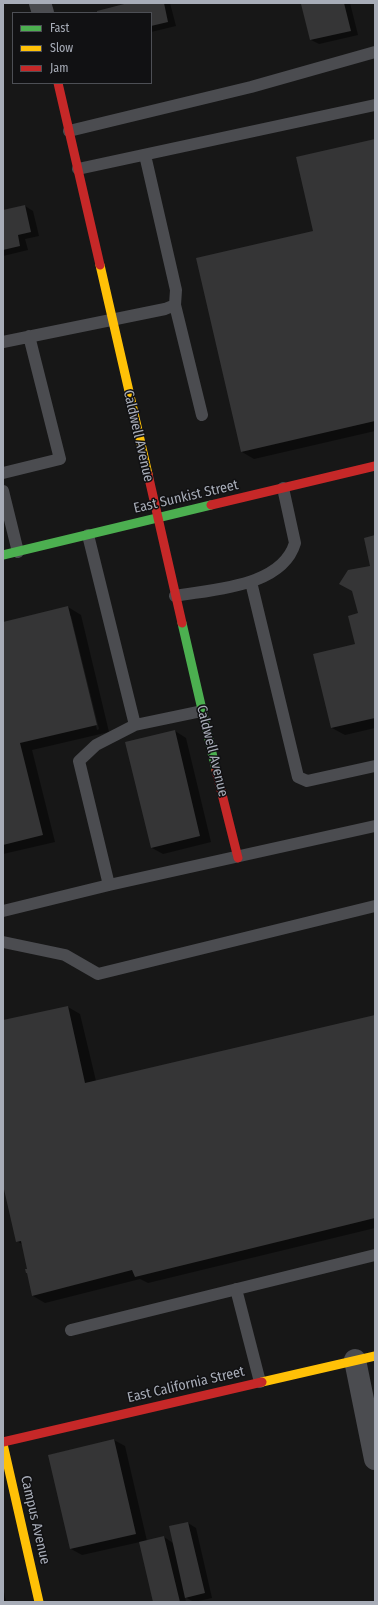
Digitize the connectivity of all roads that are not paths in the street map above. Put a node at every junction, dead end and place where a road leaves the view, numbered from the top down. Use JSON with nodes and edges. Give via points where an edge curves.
{"nodes":[{"id":1,"x":375,"y":52,"type":"edge"},
{"id":2,"x":58,"y":84,"type":"edge"},
{"id":3,"x":375,"y":105,"type":"edge"},
{"id":4,"x":69,"y":131,"type":"junction"},
{"id":5,"x":144,"y":155,"type":"junction"},
{"id":6,"x":78,"y":169,"type":"junction"},
{"id":7,"x":175,"y":305,"type":"junction"},
{"id":8,"x":112,"y":319,"type":"junction"},
{"id":9,"x":29,"y":336,"type":"junction"},
{"id":10,"x":3,"y":342,"type":"edge"},
{"id":11,"x":202,"y":415,"type":"dead end"},
{"id":12,"x":375,"y":466,"type":"edge"},
{"id":13,"x":3,"y":473,"type":"edge"},
{"id":14,"x":283,"y":488,"type":"junction"},
{"id":15,"x":3,"y":491,"type":"edge"},
{"id":16,"x":157,"y":518,"type":"junction"},
{"id":17,"x":88,"y":535,"type":"junction"},
{"id":18,"x":18,"y":552,"type":"junction"},
{"id":19,"x":3,"y":555,"type":"edge"},
{"id":20,"x":251,"y":582,"type":"junction"},
{"id":21,"x":175,"y":596,"type":"junction"},
{"id":22,"x":202,"y":711,"type":"junction"},
{"id":23,"x":135,"y":725,"type":"junction"},
{"id":24,"x":375,"y":766,"type":"edge"},
{"id":25,"x":375,"y":826,"type":"edge"},
{"id":26,"x":238,"y":858,"type":"junction"},
{"id":27,"x":109,"y":885,"type":"junction"},
{"id":28,"x":375,"y":906,"type":"edge"},
{"id":29,"x":3,"y":911,"type":"edge"},
{"id":30,"x":3,"y":942,"type":"edge"},
{"id":31,"x":375,"y":1255,"type":"edge"},
{"id":32,"x":236,"y":1290,"type":"junction"},
{"id":33,"x":71,"y":1330,"type":"dead end"},
{"id":34,"x":365,"y":1358,"type":"edge"},
{"id":35,"x":260,"y":1382,"type":"junction"},
{"id":36,"x":3,"y":1443,"type":"edge"},
{"id":37,"x":375,"y":1459,"type":"edge"},
{"id":38,"x":39,"y":1602,"type":"edge"}],
"edges":[{"from":1,"to":4,"type":"lane","via":[[250,87]]},
{"from":2,"to":4,"type":"street","name":"Caldwell Avenue"},
{"from":3,"to":5,"type":"lane"},
{"from":4,"to":6,"type":"street","name":"Caldwell Avenue"},
{"from":5,"to":6,"type":"lane"},
{"from":5,"to":7,"type":"lane","via":[[176,290]]},
{"from":6,"to":8,"type":"street","name":"Caldwell Avenue"},
{"from":7,"to":8,"type":"lane"},
{"from":7,"to":11,"type":"lane"},
{"from":8,"to":9,"type":"lane"},
{"from":8,"to":16,"type":"street","name":"Caldwell Avenue"},
{"from":9,"to":10,"type":"lane"},
{"from":9,"to":13,"type":"lane","via":[[60,459]]},
{"from":12,"to":14,"type":"street","name":"East Sunkist Street"},
{"from":14,"to":16,"type":"street","name":"East Sunkist Street"},
{"from":14,"to":20,"type":"lane","via":[[295,543],[280,567]]},
{"from":15,"to":18,"type":"lane"},
{"from":16,"to":17,"type":"street","name":"East Sunkist Street"},
{"from":16,"to":21,"type":"street","name":"Caldwell Avenue"},
{"from":17,"to":18,"type":"street","name":"East Sunkist Street"},
{"from":17,"to":23,"type":"lane"},
{"from":18,"to":19,"type":"street","name":"East Sunkist Street"},
{"from":20,"to":21,"type":"lane"},
{"from":20,"to":24,"type":"lane","via":[[298,777],[307,782]]},
{"from":21,"to":22,"type":"street","name":"Caldwell Avenue"},
{"from":22,"to":23,"type":"lane"},
{"from":22,"to":26,"type":"street","name":"Caldwell Avenue"},
{"from":23,"to":27,"type":"lane","via":[[96,745],[79,761]]},
{"from":25,"to":26,"type":"lane"},
{"from":26,"to":27,"type":"lane"},
{"from":27,"to":29,"type":"lane"},
{"from":28,"to":30,"type":"lane","via":[[98,974],[65,954]]},
{"from":31,"to":32,"type":"lane"},
{"from":32,"to":33,"type":"lane"},
{"from":32,"to":35,"type":"lane"},
{"from":34,"to":35,"type":"street","name":"East California Street"},
{"from":34,"to":37,"type":"street"},
{"from":35,"to":36,"type":"street","name":"East California Street"},
{"from":36,"to":38,"type":"street","name":"Campus Avenue"}]}
